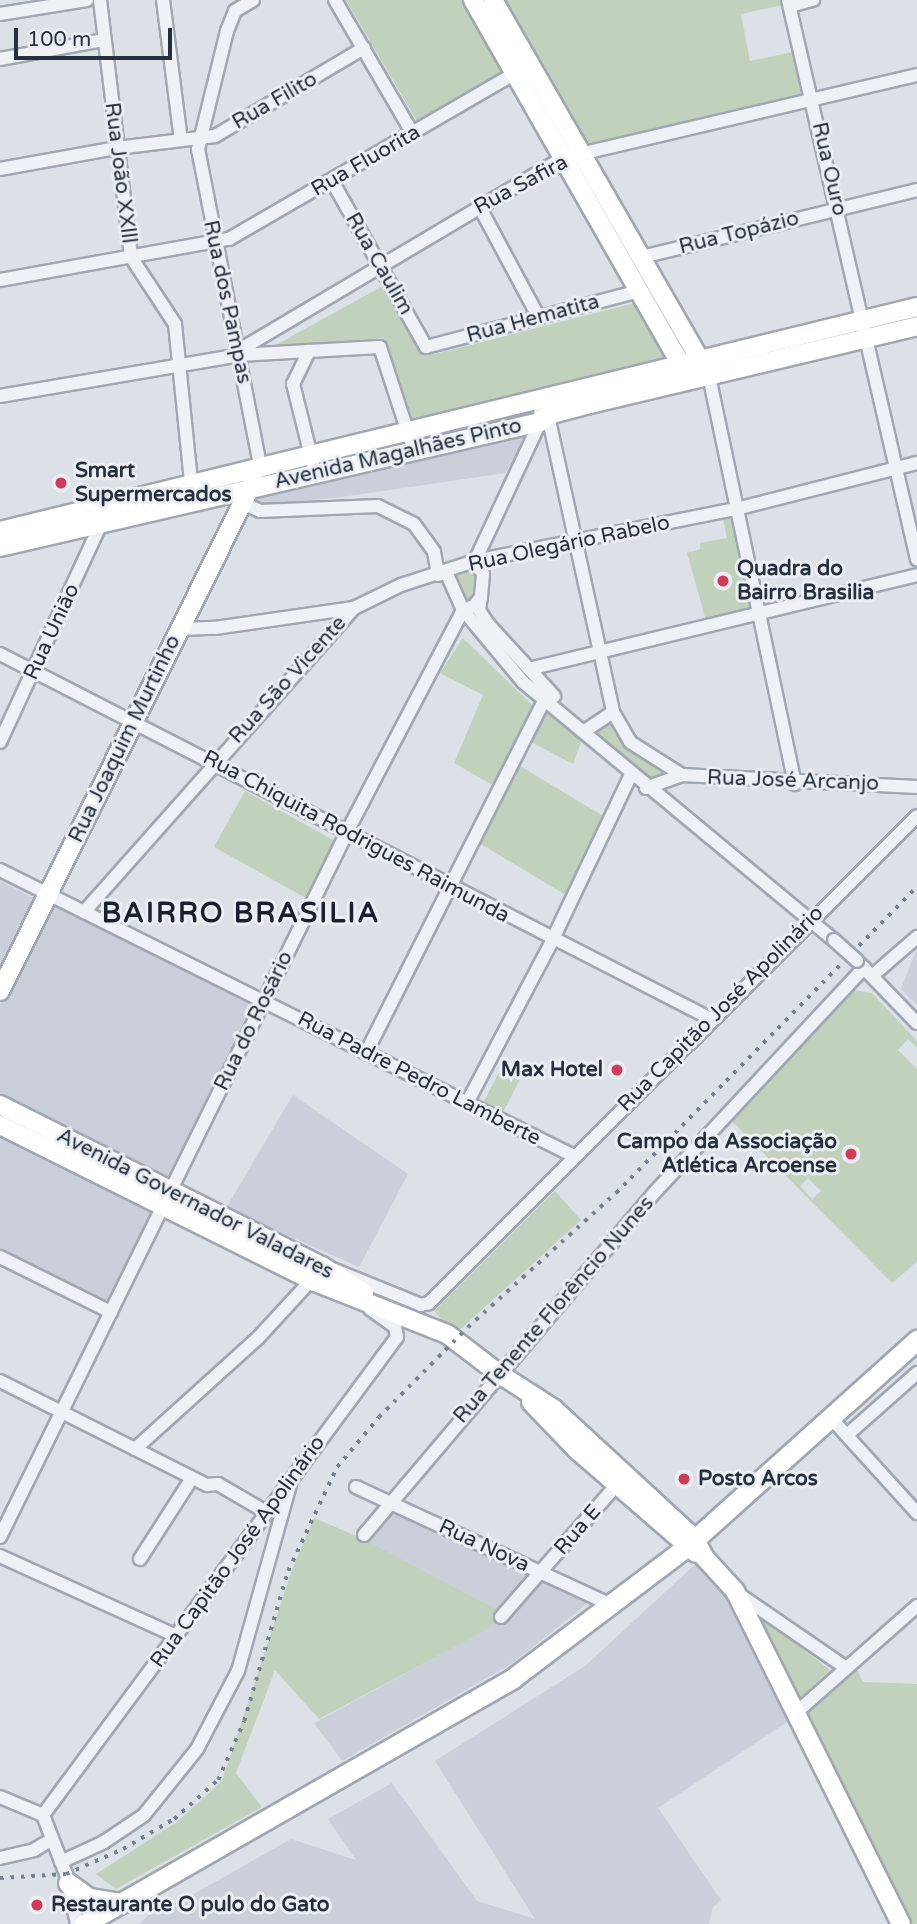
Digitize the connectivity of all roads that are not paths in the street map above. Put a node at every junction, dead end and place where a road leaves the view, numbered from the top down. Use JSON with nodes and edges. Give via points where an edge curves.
{"nodes":[{"id":1,"x":87,"y":0,"type":"edge"},
{"id":2,"x":100,"y":0,"type":"edge"},
{"id":3,"x":163,"y":0,"type":"edge"},
{"id":4,"x":253,"y":0,"type":"edge"},
{"id":5,"x":335,"y":0,"type":"edge"},
{"id":6,"x":473,"y":0,"type":"edge"},
{"id":7,"x":493,"y":0,"type":"edge"},
{"id":8,"x":813,"y":0,"type":"edge"},
{"id":9,"x":789,"y":3,"type":"edge"},
{"id":10,"x":0,"y":14,"type":"edge"},
{"id":11,"x":104,"y":40,"type":"junction"},
{"id":12,"x":364,"y":48,"type":"junction"},
{"id":13,"x":0,"y":59,"type":"edge"},
{"id":14,"x":523,"y":69,"type":"junction"},
{"id":15,"x":917,"y":75,"type":"edge"},
{"id":16,"x":812,"y":100,"type":"junction"},
{"id":17,"x":413,"y":134,"type":"junction"},
{"id":18,"x":199,"y":137,"type":"junction"},
{"id":19,"x":181,"y":140,"type":"junction"},
{"id":20,"x":117,"y":148,"type":"junction"},
{"id":21,"x":581,"y":154,"type":"junction"},
{"id":22,"x":563,"y":158,"type":"junction"},
{"id":23,"x":0,"y":169,"type":"edge"},
{"id":24,"x":332,"y":181,"type":"junction"},
{"id":25,"x":917,"y":190,"type":"edge"},
{"id":26,"x":479,"y":206,"type":"junction"},
{"id":27,"x":838,"y":208,"type":"junction"},
{"id":28,"x":214,"y":239,"type":"junction"},
{"id":29,"x":131,"y":257,"type":"junction"},
{"id":30,"x":642,"y":257,"type":"junction"},
{"id":31,"x":380,"y":267,"type":"junction"},
{"id":32,"x":0,"y":281,"type":"edge"},
{"id":33,"x":639,"y":291,"type":"junction"},
{"id":34,"x":917,"y":307,"type":"edge"},
{"id":35,"x":539,"y":318,"type":"junction"},
{"id":36,"x":863,"y":320,"type":"junction"},
{"id":37,"x":917,"y":326,"type":"edge"},
{"id":38,"x":800,"y":335,"type":"junction"},
{"id":39,"x":867,"y":338,"type":"junction"},
{"id":40,"x":426,"y":347,"type":"joint"},
{"id":41,"x":309,"y":351,"type":"junction"},
{"id":42,"x":238,"y":353,"type":"junction"},
{"id":43,"x":803,"y":354,"type":"junction"},
{"id":44,"x":700,"y":359,"type":"junction"},
{"id":45,"x":681,"y":364,"type":"junction"},
{"id":46,"x":179,"y":365,"type":"junction"},
{"id":47,"x":709,"y":376,"type":"junction"},
{"id":48,"x":689,"y":381,"type":"junction"},
{"id":49,"x":0,"y":396,"type":"edge"},
{"id":50,"x":543,"y":397,"type":"junction"},
{"id":51,"x":544,"y":419,"type":"junction"},
{"id":52,"x":409,"y":429,"type":"junction"},
{"id":53,"x":413,"y":448,"type":"junction"},
{"id":54,"x":310,"y":453,"type":"junction"},
{"id":55,"x":917,"y":463,"type":"edge"},
{"id":56,"x":260,"y":466,"type":"junction"},
{"id":57,"x":897,"y":467,"type":"junction"},
{"id":58,"x":315,"y":472,"type":"junction"},
{"id":59,"x":239,"y":489,"type":"junction"},
{"id":60,"x":192,"y":492,"type":"junction"},
{"id":61,"x":740,"y":508,"type":"junction"},
{"id":62,"x":103,"y":514,"type":"junction"},
{"id":63,"x":0,"y":531,"type":"edge"},
{"id":64,"x":574,"y":544,"type":"junction"},
{"id":65,"x":0,"y":547,"type":"edge"},
{"id":66,"x":917,"y":559,"type":"edge"},
{"id":67,"x":475,"y":561,"type":"junction"},
{"id":68,"x":439,"y":575,"type":"junction"},
{"id":69,"x":917,"y":575,"type":"edge"},
{"id":70,"x":481,"y":597,"type":"junction"},
{"id":71,"x":354,"y":608,"type":"junction"},
{"id":72,"x":466,"y":612,"type":"junction"},
{"id":73,"x":763,"y":613,"type":"junction"},
{"id":74,"x":180,"y":629,"type":"junction"},
{"id":75,"x":597,"y":652,"type":"junction"},
{"id":76,"x":0,"y":654,"type":"edge"},
{"id":77,"x":529,"y":669,"type":"junction"},
{"id":78,"x":34,"y":671,"type":"junction"},
{"id":79,"x":549,"y":691,"type":"junction"},
{"id":80,"x":546,"y":705,"type":"junction"},
{"id":81,"x":559,"y":709,"type":"junction"},
{"id":82,"x":613,"y":712,"type":"junction"},
{"id":83,"x":134,"y":722,"type":"junction"},
{"id":84,"x":585,"y":731,"type":"junction"},
{"id":85,"x":0,"y":742,"type":"edge"},
{"id":86,"x":213,"y":762,"type":"junction"},
{"id":87,"x":631,"y":775,"type":"junction"},
{"id":88,"x":682,"y":775,"type":"junction"},
{"id":89,"x":795,"y":784,"type":"junction"},
{"id":90,"x":917,"y":787,"type":"edge"},
{"id":91,"x":646,"y":788,"type":"junction"},
{"id":92,"x":917,"y":816,"type":"edge"},
{"id":93,"x":348,"y":830,"type":"junction"},
{"id":94,"x":0,"y":870,"type":"edge"},
{"id":95,"x":451,"y":884,"type":"junction"},
{"id":96,"x":48,"y":894,"type":"junction"},
{"id":97,"x":84,"y":912,"type":"junction"},
{"id":98,"x":810,"y":919,"type":"junction"},
{"id":99,"x":917,"y":937,"type":"edge"},
{"id":100,"x":552,"y":941,"type":"junction"},
{"id":101,"x":865,"y":969,"type":"junction"},
{"id":102,"x":0,"y":991,"type":"edge"},
{"id":103,"x":263,"y":1001,"type":"junction"},
{"id":104,"x":713,"y":1020,"type":"junction"},
{"id":105,"x":917,"y":1023,"type":"edge"},
{"id":106,"x":366,"y":1053,"type":"junction"},
{"id":107,"x":467,"y":1103,"type":"junction"},
{"id":108,"x":0,"y":1105,"type":"edge"},
{"id":109,"x":0,"y":1125,"type":"edge"},
{"id":110,"x":574,"y":1156,"type":"junction"},
{"id":111,"x":167,"y":1198,"type":"junction"},
{"id":112,"x":0,"y":1257,"type":"edge"},
{"id":113,"x":318,"y":1273,"type":"junction"},
{"id":114,"x":354,"y":1297,"type":"junction"},
{"id":115,"x":387,"y":1308,"type":"junction"},
{"id":116,"x":111,"y":1312,"type":"junction"},
{"id":117,"x":917,"y":1340,"type":"edge"},
{"id":118,"x":498,"y":1373,"type":"junction"},
{"id":119,"x":917,"y":1373,"type":"edge"},
{"id":120,"x":0,"y":1381,"type":"edge"},
{"id":121,"x":61,"y":1413,"type":"junction"},
{"id":122,"x":830,"y":1417,"type":"junction"},
{"id":123,"x":846,"y":1435,"type":"junction"},
{"id":124,"x":135,"y":1449,"type":"junction"},
{"id":125,"x":292,"y":1477,"type":"junction"},
{"id":126,"x":192,"y":1478,"type":"junction"},
{"id":127,"x":622,"y":1480,"type":"junction"},
{"id":128,"x":356,"y":1487,"type":"dead end"},
{"id":129,"x":390,"y":1503,"type":"junction"},
{"id":130,"x":266,"y":1512,"type":"junction"},
{"id":131,"x":917,"y":1513,"type":"edge"},
{"id":132,"x":256,"y":1527,"type":"junction"},
{"id":133,"x":364,"y":1535,"type":"dead end"},
{"id":134,"x":0,"y":1537,"type":"edge"},
{"id":135,"x":690,"y":1543,"type":"junction"},
{"id":136,"x":272,"y":1549,"type":"junction"},
{"id":137,"x":0,"y":1556,"type":"edge"},
{"id":138,"x":139,"y":1559,"type":"dead end"},
{"id":139,"x":540,"y":1572,"type":"junction"},
{"id":140,"x":735,"y":1591,"type":"junction"},
{"id":141,"x":613,"y":1606,"type":"junction"},
{"id":142,"x":917,"y":1606,"type":"edge"},
{"id":143,"x":501,"y":1617,"type":"dead end"},
{"id":144,"x":176,"y":1636,"type":"junction"},
{"id":145,"x":846,"y":1668,"type":"junction"},
{"id":146,"x":798,"y":1712,"type":"junction"},
{"id":147,"x":0,"y":1797,"type":"edge"},
{"id":148,"x":43,"y":1815,"type":"junction"},
{"id":149,"x":52,"y":1839,"type":"junction"},
{"id":150,"x":0,"y":1858,"type":"edge"},
{"id":151,"x":61,"y":1862,"type":"junction"},
{"id":152,"x":68,"y":1883,"type":"junction"},
{"id":153,"x":115,"y":1912,"type":"edge"},
{"id":154,"x":77,"y":1924,"type":"edge"},
{"id":155,"x":84,"y":1924,"type":"edge"},
{"id":156,"x":901,"y":1924,"type":"edge"}],
"edges":[{"from":1,"to":10,"type":"street"},
{"from":2,"to":11,"type":"street","name":"Rua João XXlll"},
{"from":3,"to":19,"type":"street"},
{"from":4,"to":18,"type":"street","via":[[231,19]]},
{"from":5,"to":12,"type":"street"},
{"from":6,"to":14,"type":"street"},
{"from":7,"to":14,"type":"street"},
{"from":8,"to":9,"type":"street"},
{"from":9,"to":16,"type":"street","name":"Rua Ouro"},
{"from":11,"to":13,"type":"street"},
{"from":11,"to":20,"type":"street","name":"Rua João XXlll"},
{"from":12,"to":17,"type":"street"},
{"from":12,"to":18,"type":"street","name":"Rua Filito","via":[[215,136]]},
{"from":14,"to":17,"type":"street","name":"Rua Fluorita"},
{"from":14,"to":21,"type":"street"},
{"from":14,"to":22,"type":"street"},
{"from":15,"to":16,"type":"street","name":"Rua Safira"},
{"from":16,"to":21,"type":"street","name":"Rua Safira"},
{"from":16,"to":27,"type":"street","name":"Rua Ouro"},
{"from":17,"to":24,"type":"street","name":"Rua Fluorita"},
{"from":18,"to":19,"type":"street","name":"Rua Filito"},
{"from":18,"to":28,"type":"street","name":"Rua dos Pampas"},
{"from":19,"to":20,"type":"street","name":"Rua Filito"},
{"from":20,"to":23,"type":"street","name":"Rua Filito"},
{"from":20,"to":29,"type":"street","name":"Rua João XXlll"},
{"from":21,"to":22,"type":"street","name":"Rua Safira"},
{"from":21,"to":30,"type":"street"},
{"from":22,"to":26,"type":"street","name":"Rua Safira"},
{"from":22,"to":33,"type":"street"},
{"from":24,"to":28,"type":"street","name":"Rua Fluorita","via":[[229,239]]},
{"from":24,"to":31,"type":"street","name":"Rua Caulim"},
{"from":25,"to":27,"type":"street","name":"Rua Topázio"},
{"from":26,"to":31,"type":"street","name":"Rua Safira"},
{"from":26,"to":35,"type":"street"},
{"from":27,"to":30,"type":"street","name":"Rua Topázio"},
{"from":27,"to":36,"type":"street","name":"Rua Ouro"},
{"from":28,"to":29,"type":"street","name":"Rua Fluorita"},
{"from":28,"to":42,"type":"street","name":"Rua dos Pampas"},
{"from":29,"to":32,"type":"street","name":"Rua Fluorita"},
{"from":29,"to":46,"type":"street","name":"Rua João XXlll","via":[[175,324]]},
{"from":30,"to":44,"type":"street"},
{"from":31,"to":40,"type":"street","name":"Rua Caulim"},
{"from":31,"to":42,"type":"street","name":"Rua Safira"},
{"from":33,"to":35,"type":"street","name":"Rua Hematita"},
{"from":33,"to":45,"type":"street"},
{"from":34,"to":36,"type":"street","name":"Avenida Magalhães Pinto"},
{"from":35,"to":40,"type":"street","name":"Rua Hematita"},
{"from":36,"to":38,"type":"street","name":"Avenida Magalhães Pinto"},
{"from":36,"to":39,"type":"street","name":"Rua Ouro"},
{"from":37,"to":39,"type":"street","name":"Avenida Magalhães Pinto"},
{"from":38,"to":43,"type":"street"},
{"from":38,"to":44,"type":"street","name":"Avenida Magalhães Pinto"},
{"from":39,"to":43,"type":"street","name":"Avenida Magalhães Pinto"},
{"from":39,"to":57,"type":"street","name":"Rua Ouro"},
{"from":41,"to":42,"type":"street"},
{"from":41,"to":52,"type":"street","via":[[380,347]]},
{"from":41,"to":54,"type":"street","via":[[293,384]]},
{"from":42,"to":46,"type":"street"},
{"from":42,"to":56,"type":"street","name":"Rua dos Pampas"},
{"from":43,"to":47,"type":"street","name":"Avenida Magalhães Pinto"},
{"from":44,"to":45,"type":"street","name":"Avenida Magalhães Pinto"},
{"from":44,"to":47,"type":"street"},
{"from":45,"to":48,"type":"street"},
{"from":45,"to":50,"type":"street","name":"Avenida Magalhães Pinto"},
{"from":46,"to":49,"type":"street"},
{"from":46,"to":60,"type":"street","name":"Rua João XXlll"},
{"from":47,"to":48,"type":"street","name":"Avenida Magalhães Pinto"},
{"from":47,"to":61,"type":"street"},
{"from":48,"to":51,"type":"street","name":"Avenida Magalhães Pinto"},
{"from":50,"to":51,"type":"street"},
{"from":50,"to":52,"type":"street","name":"Avenida Magalhães Pinto"},
{"from":51,"to":53,"type":"street","name":"Avenida Magalhães Pinto"},
{"from":51,"to":64,"type":"street","name":"Rua José Arcanjo"},
{"from":51,"to":67,"type":"street"},
{"from":52,"to":53,"type":"street"},
{"from":52,"to":54,"type":"street","name":"Avenida Magalhães Pinto"},
{"from":53,"to":58,"type":"street","name":"Avenida Magalhães Pinto"},
{"from":54,"to":56,"type":"street","name":"Avenida Magalhães Pinto"},
{"from":54,"to":58,"type":"street"},
{"from":55,"to":57,"type":"street","name":"Rua Olegário Rabelo"},
{"from":56,"to":59,"type":"street","name":"Rua Joaquim Murtinho"},
{"from":57,"to":61,"type":"street","name":"Rua Olegário Rabelo"},
{"from":57,"to":66,"type":"street","name":"Rua Ouro"},
{"from":58,"to":59,"type":"street","name":"Avenida Magalhães Pinto"},
{"from":59,"to":60,"type":"street","name":"Avenida Magalhães Pinto"},
{"from":59,"to":68,"type":"street","via":[[260,511],[346,504],[398,513],[425,539]]},
{"from":59,"to":74,"type":"street","name":"Rua Joaquim Murtinho"},
{"from":60,"to":62,"type":"street","name":"Avenida Magalhães Pinto"},
{"from":61,"to":64,"type":"street","name":"Rua Olegário Rabelo"},
{"from":61,"to":73,"type":"street"},
{"from":62,"to":63,"type":"street","name":"Avenida Magalhães Pinto"},
{"from":62,"to":65,"type":"street","name":"Avenida Magalhães Pinto"},
{"from":62,"to":78,"type":"street","name":"Rua União"},
{"from":64,"to":67,"type":"street","name":"Rua Olegário Rabelo"},
{"from":64,"to":75,"type":"street","name":"Rua José Arcanjo"},
{"from":67,"to":68,"type":"street","name":"Rua Olegário Rabelo"},
{"from":67,"to":70,"type":"street","via":[[483,574]]},
{"from":68,"to":71,"type":"street","name":"Rua Olegário Rabelo","via":[[401,585]]},
{"from":68,"to":72,"type":"street","via":[[446,572]]},
{"from":69,"to":73,"type":"street"},
{"from":70,"to":72,"type":"street","name":"Rua do Rosário"},
{"from":70,"to":77,"type":"street","via":[[484,617]]},
{"from":71,"to":74,"type":"street","name":"Rua Olegário Rabelo"},
{"from":71,"to":86,"type":"street","name":"Rua São Vicente"},
{"from":72,"to":80,"type":"street"},
{"from":72,"to":93,"type":"street","name":"Rua do Rosário"},
{"from":73,"to":75,"type":"street"},
{"from":73,"to":89,"type":"street"},
{"from":74,"to":83,"type":"street","name":"Rua Joaquim Murtinho"},
{"from":75,"to":77,"type":"street"},
{"from":75,"to":82,"type":"street","name":"Rua José Arcanjo"},
{"from":76,"to":78,"type":"street","name":"Rua Chiquita Rodrigues Raimunda"},
{"from":77,"to":79,"type":"street"},
{"from":78,"to":83,"type":"street","name":"Rua Chiquita Rodrigues Raimunda"},
{"from":78,"to":85,"type":"street","name":"Rua União"},
{"from":79,"to":80,"type":"street"},
{"from":79,"to":81,"type":"street"},
{"from":80,"to":81,"type":"street"},
{"from":80,"to":95,"type":"street"},
{"from":81,"to":84,"type":"street"},
{"from":82,"to":84,"type":"street"},
{"from":82,"to":88,"type":"street","name":"Rua José Arcanjo","via":[[630,742]]},
{"from":83,"to":86,"type":"street","name":"Rua Chiquita Rodrigues Raimunda"},
{"from":83,"to":96,"type":"street","name":"Rua Joaquim Murtinho"},
{"from":84,"to":87,"type":"street"},
{"from":86,"to":93,"type":"street","name":"Rua Chiquita Rodrigues Raimunda"},
{"from":86,"to":97,"type":"street","name":"Rua São Vicente"},
{"from":87,"to":91,"type":"street"},
{"from":87,"to":100,"type":"street"},
{"from":88,"to":89,"type":"street","name":"Rua José Arcanjo"},
{"from":88,"to":91,"type":"street"},
{"from":89,"to":90,"type":"street","name":"Rua José Arcanjo"},
{"from":91,"to":98,"type":"street"},
{"from":92,"to":98,"type":"street","name":"Rua Capitão José Apolinário"},
{"from":93,"to":95,"type":"street","name":"Rua Chiquita Rodrigues Raimunda"},
{"from":93,"to":103,"type":"street","name":"Rua do Rosário"},
{"from":94,"to":96,"type":"street","name":"Rua Padre Pedro Lamberte"},
{"from":95,"to":100,"type":"street","name":"Rua Chiquita Rodrigues Raimunda"},
{"from":95,"to":106,"type":"street"},
{"from":96,"to":97,"type":"street","name":"Rua Padre Pedro Lamberte"},
{"from":96,"to":102,"type":"street","name":"Rua Joaquim Murtinho"},
{"from":97,"to":103,"type":"street","name":"Rua Padre Pedro Lamberte"},
{"from":98,"to":101,"type":"street","bridge":true},
{"from":98,"to":104,"type":"street","name":"Rua Capitão José Apolinário"},
{"from":99,"to":101,"type":"street","name":"Rua Tenente Florêncio Nunes"},
{"from":100,"to":104,"type":"street","name":"Rua Chiquita Rodrigues Raimunda"},
{"from":100,"to":107,"type":"street"},
{"from":101,"to":105,"type":"street"},
{"from":101,"to":118,"type":"street","name":"Rua Tenente Florêncio Nunes","via":[[654,1193]]},
{"from":103,"to":106,"type":"street","name":"Rua Padre Pedro Lamberte"},
{"from":103,"to":111,"type":"street","name":"Rua do Rosário"},
{"from":104,"to":110,"type":"street","name":"Rua Capitão José Apolinário"},
{"from":106,"to":107,"type":"street","name":"Rua Padre Pedro Lamberte"},
{"from":107,"to":110,"type":"street","name":"Rua Padre Pedro Lamberte"},
{"from":108,"to":111,"type":"street","name":"Avenida Governador Valadares"},
{"from":109,"to":111,"type":"street","name":"Avenida Governador Valadares"},
{"from":110,"to":113,"type":"street","name":"Rua Capitão José Apolinário","via":[[429,1303],[421,1305],[354,1274]]},
{"from":111,"to":113,"type":"street","name":"Avenida Governador Valadares"},
{"from":111,"to":116,"type":"street","name":"Rua do Rosário"},
{"from":112,"to":116,"type":"street"},
{"from":113,"to":114,"type":"street","name":"Avenida Governador Valadares"},
{"from":113,"to":115,"type":"street","name":"Avenida Governador Valadares"},
{"from":113,"to":124,"type":"street","via":[[258,1338]]},
{"from":114,"to":115,"type":"street","name":"Avenida Governador Valadares"},
{"from":114,"to":125,"type":"street","name":"Rua Capitão José Apolinário","via":[[395,1327],[397,1337]]},
{"from":115,"to":118,"type":"street","name":"Avenida Governador Valadares","via":[[447,1334]]},
{"from":116,"to":121,"type":"street","name":"Rua do Rosário"},
{"from":117,"to":122,"type":"main road"},
{"from":118,"to":127,"type":"street","name":"Avenida Governador Valadares","via":[[554,1409]]},
{"from":118,"to":129,"type":"street","name":"Rua Tenente Florêncio Nunes"},
{"from":119,"to":123,"type":"street"},
{"from":120,"to":121,"type":"street"},
{"from":121,"to":124,"type":"street"},
{"from":121,"to":134,"type":"street","name":"Rua do Rosário"},
{"from":122,"to":123,"type":"street"},
{"from":122,"to":135,"type":"main road"},
{"from":123,"to":131,"type":"street"},
{"from":124,"to":126,"type":"street"},
{"from":125,"to":130,"type":"street","name":"Rua Capitão José Apolinário"},
{"from":125,"to":136,"type":"street"},
{"from":126,"to":130,"type":"street","via":[[207,1485],[218,1483]]},
{"from":126,"to":138,"type":"street"},
{"from":127,"to":135,"type":"street","name":"Avenida Governador Valadares"},
{"from":127,"to":139,"type":"street","name":"Rua E"},
{"from":128,"to":129,"type":"street","name":"Rua Nova"},
{"from":129,"to":133,"type":"street","name":"Rua Tenente Florêncio Nunes"},
{"from":129,"to":139,"type":"street","name":"Rua Nova"},
{"from":130,"to":132,"type":"street","name":"Rua Capitão José Apolinário"},
{"from":132,"to":136,"type":"street","via":[[271,1530]]},
{"from":132,"to":144,"type":"street","name":"Rua Capitão José Apolinário"},
{"from":135,"to":140,"type":"street","name":"Avenida Governador Valadares"},
{"from":135,"to":141,"type":"main road"},
{"from":136,"to":151,"type":"street","via":[[238,1671],[197,1749],[144,1815],[104,1842]]},
{"from":137,"to":144,"type":"street"},
{"from":139,"to":141,"type":"street","name":"Rua Nova"},
{"from":139,"to":143,"type":"street","name":"Rua E"},
{"from":140,"to":145,"type":"street"},
{"from":140,"to":146,"type":"street"},
{"from":141,"to":153,"type":"main road","via":[[513,1678]]},
{"from":142,"to":145,"type":"street"},
{"from":144,"to":148,"type":"street","name":"Rua Capitão José Apolinário"},
{"from":145,"to":146,"type":"street"},
{"from":146,"to":156,"type":"street"},
{"from":147,"to":148,"type":"street"},
{"from":148,"to":149,"type":"street"},
{"from":149,"to":150,"type":"street","via":[[34,1850]]},
{"from":149,"to":151,"type":"street"},
{"from":151,"to":152,"type":"street"},
{"from":152,"to":153,"type":"main road"},
{"from":152,"to":154,"type":"street"},
{"from":153,"to":155,"type":"main road"}]}
